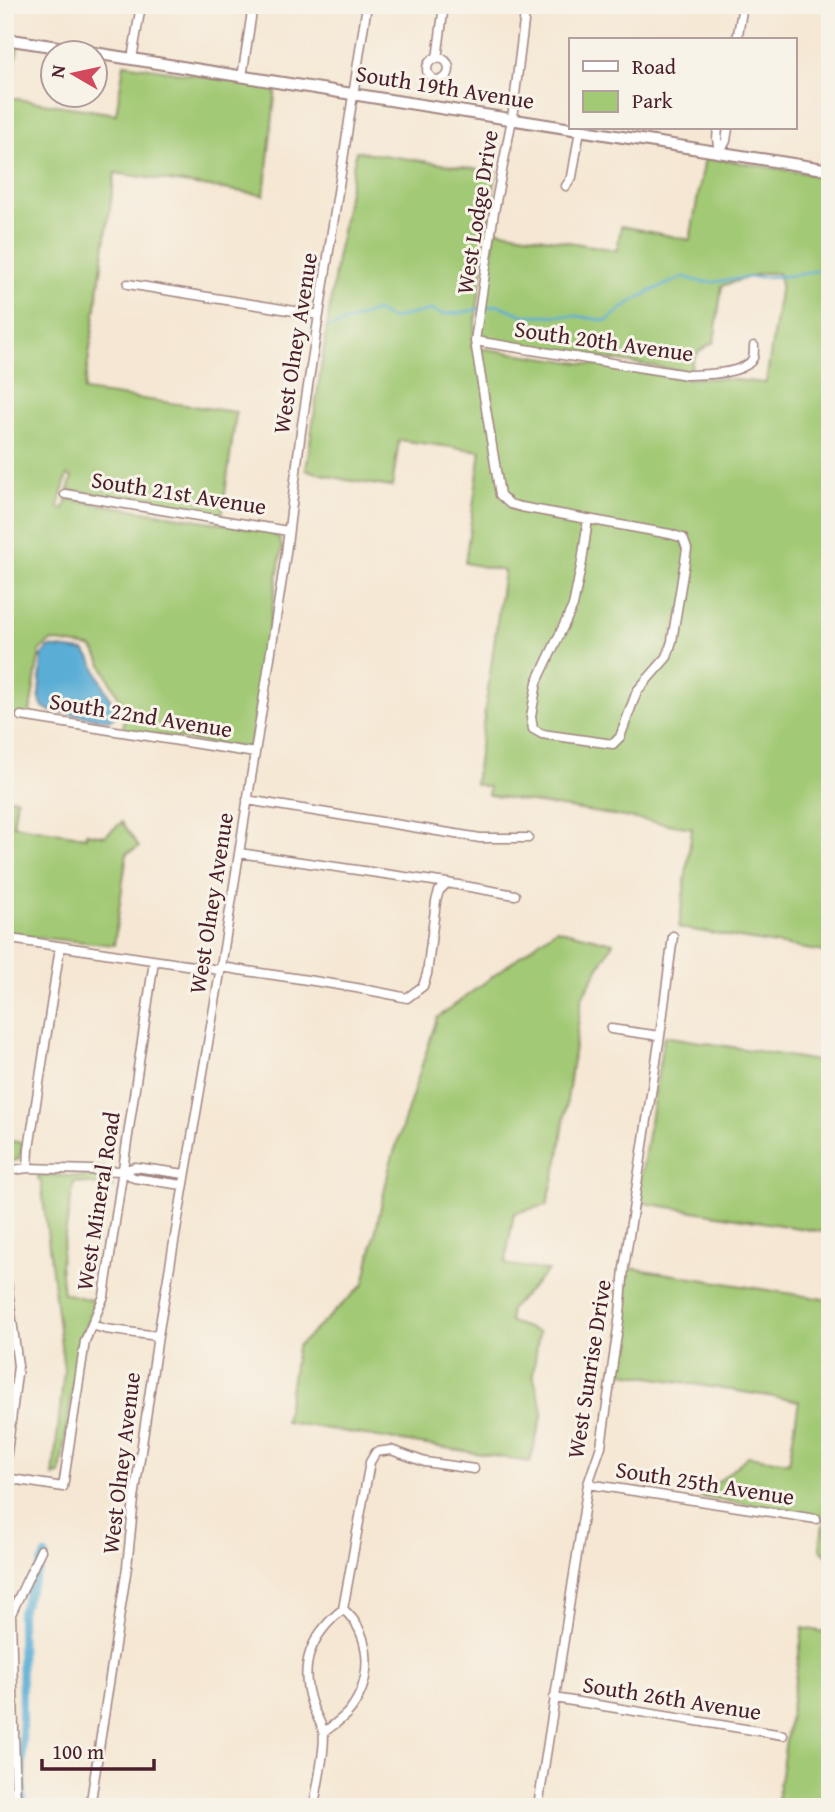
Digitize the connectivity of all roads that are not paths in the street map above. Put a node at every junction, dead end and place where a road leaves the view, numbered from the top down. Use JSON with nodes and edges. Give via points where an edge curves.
{"nodes":[{"id":1,"x":141,"y":5,"type":"edge"},
{"id":2,"x":253,"y":5,"type":"edge"},
{"id":3,"x":367,"y":5,"type":"edge"},
{"id":4,"x":444,"y":5,"type":"edge"},
{"id":5,"x":526,"y":5,"type":"edge"},
{"id":6,"x":743,"y":5,"type":"edge"},
{"id":7,"x":737,"y":38,"type":"edge"},
{"id":8,"x":5,"y":39,"type":"edge"},
{"id":9,"x":38,"y":44,"type":"edge"},
{"id":10,"x":108,"y":55,"type":"edge"},
{"id":11,"x":132,"y":59,"type":"junction"},
{"id":12,"x":438,"y":59,"type":"dead end"},
{"id":13,"x":242,"y":77,"type":"junction"},
{"id":14,"x":354,"y":94,"type":"junction"},
{"id":15,"x":512,"y":119,"type":"junction"},
{"id":16,"x":569,"y":128,"type":"edge"},
{"id":17,"x":580,"y":130,"type":"joint"},
{"id":18,"x":718,"y":130,"type":"edge"},
{"id":19,"x":728,"y":130,"type":"edge"},
{"id":20,"x":719,"y":153,"type":"junction"},
{"id":21,"x":830,"y":170,"type":"edge"},
{"id":22,"x":566,"y":186,"type":"dead end"},
{"id":23,"x":128,"y":284,"type":"dead end"},
{"id":24,"x":319,"y":315,"type":"junction"},
{"id":25,"x":475,"y":341,"type":"junction"},
{"id":26,"x":754,"y":346,"type":"dead end"},
{"id":27,"x":65,"y":494,"type":"dead end"},
{"id":28,"x":588,"y":519,"type":"junction"},
{"id":29,"x":288,"y":531,"type":"junction"},
{"id":30,"x":21,"y":716,"type":"dead end"},
{"id":31,"x":255,"y":752,"type":"junction"},
{"id":32,"x":247,"y":800,"type":"junction"},
{"id":33,"x":528,"y":838,"type":"dead end"},
{"id":34,"x":239,"y":853,"type":"junction"},
{"id":35,"x":447,"y":883,"type":"junction"},
{"id":36,"x":515,"y":895,"type":"dead end"},
{"id":37,"x":673,"y":936,"type":"dead end"},
{"id":38,"x":17,"y":940,"type":"dead end"},
{"id":39,"x":60,"y":947,"type":"junction"},
{"id":40,"x":154,"y":961,"type":"junction"},
{"id":41,"x":220,"y":968,"type":"junction"},
{"id":42,"x":611,"y":1029,"type":"dead end"},
{"id":43,"x":660,"y":1036,"type":"junction"},
{"id":44,"x":29,"y":1168,"type":"junction"},
{"id":45,"x":151,"y":1169,"type":"junction"},
{"id":46,"x":5,"y":1171,"type":"edge"},
{"id":47,"x":123,"y":1171,"type":"junction"},
{"id":48,"x":185,"y":1174,"type":"junction"},
{"id":49,"x":149,"y":1180,"type":"junction"},
{"id":50,"x":183,"y":1185,"type":"junction"},
{"id":51,"x":5,"y":1267,"type":"edge"},
{"id":52,"x":92,"y":1325,"type":"junction"},
{"id":53,"x":158,"y":1336,"type":"junction"},
{"id":54,"x":5,"y":1468,"type":"edge"},
{"id":55,"x":474,"y":1469,"type":"dead end"},
{"id":56,"x":5,"y":1478,"type":"edge"},
{"id":57,"x":589,"y":1484,"type":"junction"},
{"id":58,"x":816,"y":1519,"type":"dead end"},
{"id":59,"x":41,"y":1550,"type":"dead end"},
{"id":60,"x":343,"y":1609,"type":"junction"},
{"id":61,"x":554,"y":1698,"type":"junction"},
{"id":62,"x":324,"y":1732,"type":"junction"},
{"id":63,"x":783,"y":1735,"type":"dead end"},
{"id":64,"x":16,"y":1807,"type":"edge"},
{"id":65,"x":90,"y":1807,"type":"edge"},
{"id":66,"x":314,"y":1807,"type":"edge"},
{"id":67,"x":538,"y":1807,"type":"edge"}],
"edges":[{"from":1,"to":11,"type":"street"},
{"from":2,"to":13,"type":"street"},
{"from":3,"to":14,"type":"street","name":"West Olney Avenue"},
{"from":4,"to":12,"type":"street"},
{"from":5,"to":15,"type":"street","name":"West Lodge Drive"},
{"from":6,"to":7,"type":"street"},
{"from":8,"to":9,"type":"street","name":"South 19th Avenue"},
{"from":10,"to":11,"type":"street","name":"South 19th Avenue"},
{"from":11,"to":13,"type":"street","name":"South 19th Avenue"},
{"from":13,"to":14,"type":"street","name":"South 19th Avenue"},
{"from":14,"to":15,"type":"street","name":"South 19th Avenue"},
{"from":14,"to":24,"type":"street","name":"West Olney Avenue"},
{"from":15,"to":16,"type":"street","name":"South 19th Avenue"},
{"from":15,"to":25,"type":"street","name":"West Lodge Drive"},
{"from":17,"to":20,"type":"street","name":"South 19th Avenue"},
{"from":17,"to":22,"type":"street","via":[[572,177]]},
{"from":18,"to":20,"type":"street"},
{"from":19,"to":20,"type":"street"},
{"from":20,"to":21,"type":"street","name":"South 19th Avenue"},
{"from":23,"to":24,"type":"street"},
{"from":24,"to":29,"type":"street","name":"West Olney Avenue"},
{"from":25,"to":26,"type":"street","name":"South 20th Avenue","via":[[687,375],[732,371],[753,358]]},
{"from":25,"to":28,"type":"street","name":"West Lodge Drive","via":[[500,495],[510,504]]},
{"from":27,"to":29,"type":"street","name":"South 21st Avenue"},
{"from":28,"to":28,"type":"street","name":"West Lodge Drive","via":[[683,538],[687,549],[667,657],[637,691],[613,744],[542,734],[533,729],[531,717],[537,682],[573,606]]},
{"from":29,"to":31,"type":"street","name":"West Olney Avenue"},
{"from":30,"to":31,"type":"street","name":"South 22nd Avenue"},
{"from":31,"to":32,"type":"street","name":"West Olney Avenue"},
{"from":32,"to":33,"type":"street","via":[[480,838]]},
{"from":32,"to":34,"type":"street","name":"West Olney Avenue"},
{"from":34,"to":35,"type":"street"},
{"from":34,"to":41,"type":"street","name":"West Olney Avenue"},
{"from":35,"to":36,"type":"street"},
{"from":35,"to":41,"type":"street","via":[[436,901],[423,986],[407,998]]},
{"from":37,"to":43,"type":"street","name":"West Sunrise Drive"},
{"from":38,"to":39,"type":"street"},
{"from":39,"to":40,"type":"street"},
{"from":39,"to":44,"type":"street"},
{"from":40,"to":41,"type":"street"},
{"from":40,"to":47,"type":"street","name":"West Mineral Road"},
{"from":41,"to":48,"type":"street","name":"West Olney Avenue"},
{"from":42,"to":43,"type":"street"},
{"from":43,"to":57,"type":"street","name":"West Sunrise Drive","via":[[601,1446]]},
{"from":44,"to":46,"type":"street"},
{"from":44,"to":47,"type":"street"},
{"from":45,"to":47,"type":"street"},
{"from":45,"to":48,"type":"street"},
{"from":45,"to":49,"type":"street"},
{"from":47,"to":49,"type":"street"},
{"from":47,"to":52,"type":"street","name":"West Mineral Road","via":[[104,1296]]},
{"from":48,"to":50,"type":"street","name":"West Olney Avenue"},
{"from":49,"to":50,"type":"street"},
{"from":50,"to":53,"type":"street","name":"West Olney Avenue"},
{"from":51,"to":54,"type":"street","via":[[18,1366]]},
{"from":52,"to":53,"type":"street"},
{"from":52,"to":56,"type":"street","name":"West Mineral Road","via":[[85,1341],[63,1487]]},
{"from":53,"to":65,"type":"street","name":"West Olney Avenue"},
{"from":55,"to":60,"type":"street","via":[[425,1462],[391,1450],[376,1452],[370,1461]]},
{"from":57,"to":58,"type":"street","name":"South 25th Avenue"},
{"from":57,"to":61,"type":"street","name":"West Sunrise Drive"},
{"from":59,"to":64,"type":"street","via":[[11,1614]]},
{"from":60,"to":62,"type":"street","via":[[315,1637],[307,1663],[306,1685]]},
{"from":60,"to":62,"type":"street","via":[[364,1639],[364,1687],[349,1712]]},
{"from":61,"to":63,"type":"street","name":"South 26th Avenue"},
{"from":61,"to":67,"type":"street","name":"West Sunrise Drive"},
{"from":62,"to":66,"type":"street"}]}
